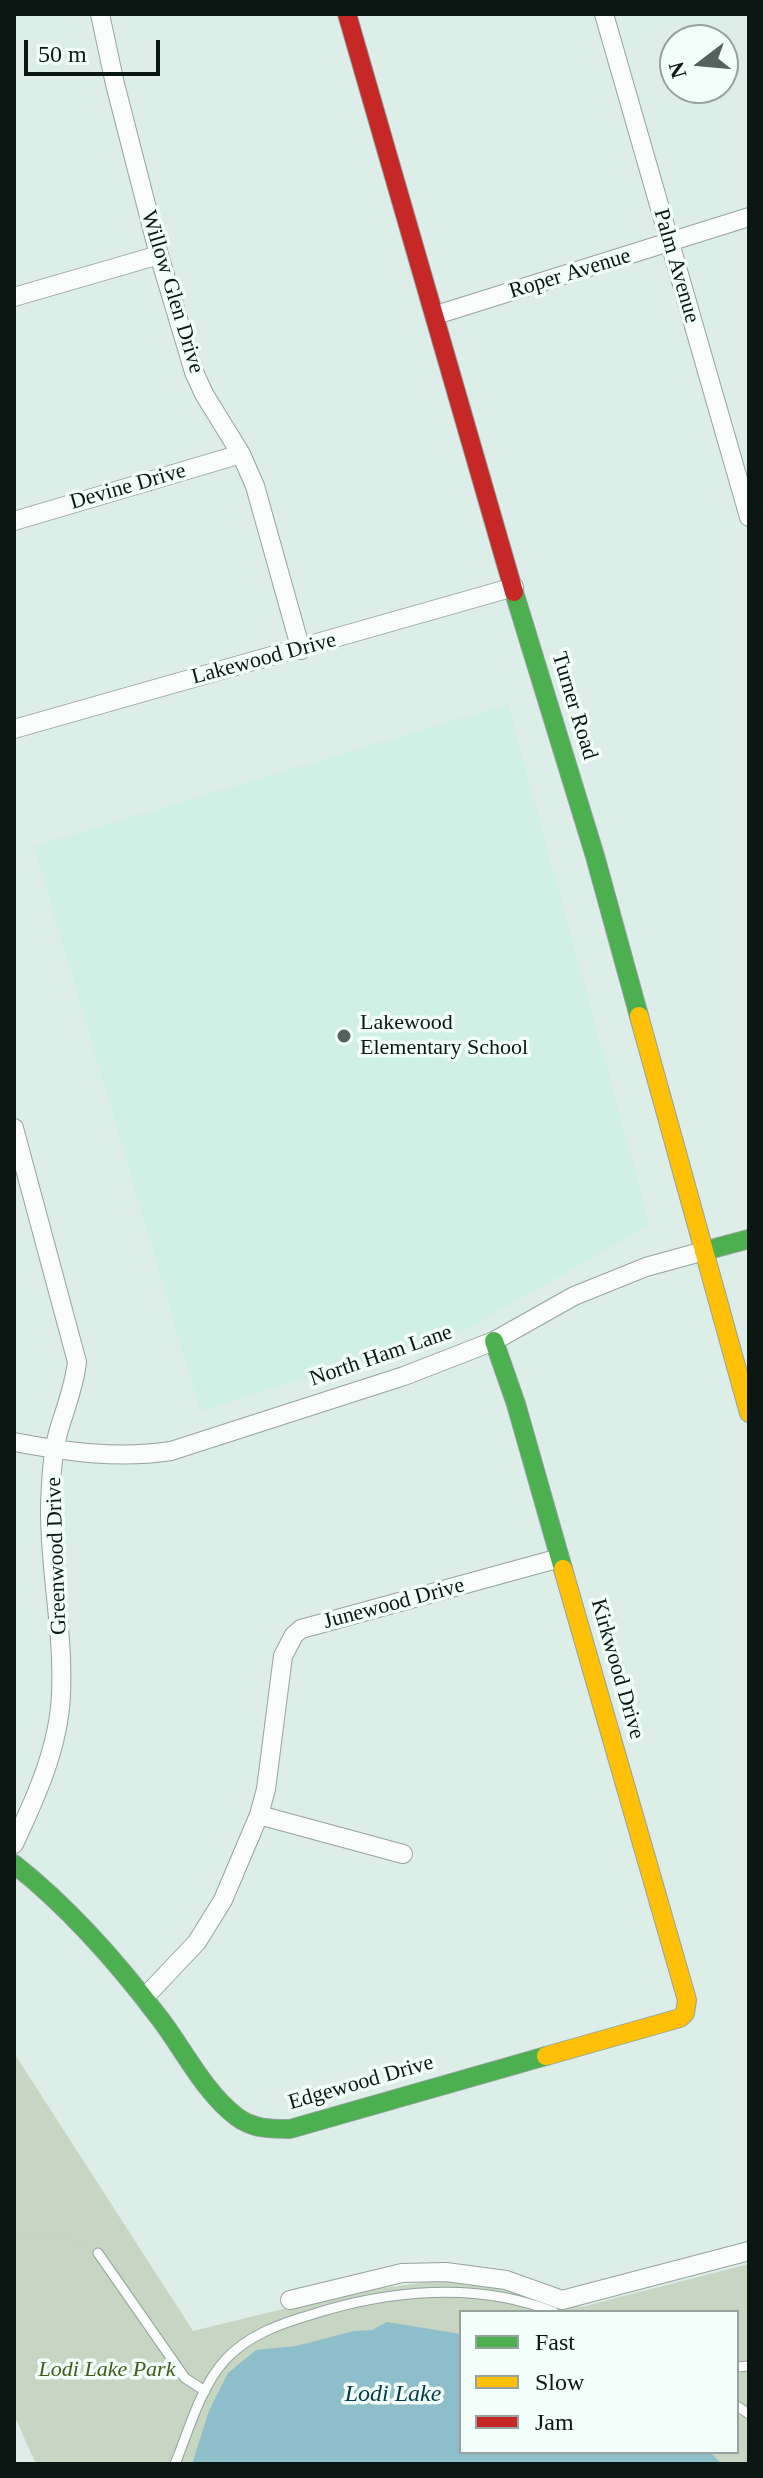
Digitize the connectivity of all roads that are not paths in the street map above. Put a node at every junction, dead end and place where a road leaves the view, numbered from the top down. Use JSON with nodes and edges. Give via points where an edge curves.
{"nodes":[{"id":1,"x":100,"y":14,"type":"edge"},
{"id":2,"x":347,"y":14,"type":"edge"},
{"id":3,"x":604,"y":14,"type":"edge"},
{"id":4,"x":749,"y":217,"type":"edge"},
{"id":5,"x":670,"y":243,"type":"junction"},
{"id":6,"x":159,"y":255,"type":"junction"},
{"id":7,"x":14,"y":297,"type":"edge"},
{"id":8,"x":436,"y":315,"type":"junction"},
{"id":9,"x":241,"y":454,"type":"junction"},
{"id":10,"x":749,"y":517,"type":"edge"},
{"id":11,"x":14,"y":521,"type":"edge"},
{"id":12,"x":514,"y":587,"type":"junction"},
{"id":13,"x":301,"y":650,"type":"junction"},
{"id":14,"x":14,"y":729,"type":"edge"},
{"id":15,"x":14,"y":1128,"type":"edge"},
{"id":16,"x":749,"y":1239,"type":"edge"},
{"id":17,"x":704,"y":1251,"type":"junction"},
{"id":18,"x":494,"y":1341,"type":"junction"},
{"id":19,"x":749,"y":1413,"type":"edge"},
{"id":20,"x":14,"y":1442,"type":"edge"},
{"id":21,"x":55,"y":1449,"type":"junction"},
{"id":22,"x":560,"y":1558,"type":"junction"},
{"id":23,"x":259,"y":1815,"type":"junction"},
{"id":24,"x":14,"y":1844,"type":"edge"},
{"id":25,"x":403,"y":1854,"type":"dead end"},
{"id":26,"x":14,"y":1864,"type":"edge"},
{"id":27,"x":144,"y":1998,"type":"junction"},
{"id":28,"x":685,"y":2013,"type":"joint"},
{"id":29,"x":749,"y":2251,"type":"edge"},
{"id":30,"x":98,"y":2253,"type":"road end"},
{"id":31,"x":290,"y":2300,"type":"dead end"},
{"id":32,"x":547,"y":2310,"type":"edge"},
{"id":33,"x":205,"y":2391,"type":"junction"},
{"id":34,"x":175,"y":2464,"type":"edge"}],
"edges":[{"from":1,"to":6,"type":"street","name":"Willow Glen Drive"},
{"from":2,"to":8,"type":"main road","name":"Turner Road"},
{"from":3,"to":5,"type":"street","name":"Palm Avenue"},
{"from":4,"to":5,"type":"street","name":"Roper Avenue"},
{"from":5,"to":8,"type":"street","name":"Roper Avenue"},
{"from":5,"to":10,"type":"street","name":"Palm Avenue"},
{"from":6,"to":7,"type":"street"},
{"from":6,"to":9,"type":"street","name":"Willow Glen Drive","via":[[194,372]]},
{"from":8,"to":12,"type":"main road","name":"Turner Road"},
{"from":9,"to":11,"type":"street","name":"Devine Drive"},
{"from":9,"to":13,"type":"street","name":"Willow Glen Drive","via":[[255,486]]},
{"from":12,"to":13,"type":"street","name":"Lakewood Drive"},
{"from":12,"to":17,"type":"main road","name":"Turner Road"},
{"from":13,"to":14,"type":"street","name":"Lakewood Drive"},
{"from":15,"to":21,"type":"street","name":"Greenwood Drive","via":[[77,1362]]},
{"from":16,"to":17,"type":"main road","name":"North Ham Lane"},
{"from":17,"to":18,"type":"street","name":"North Ham Lane","via":[[574,1296]]},
{"from":17,"to":19,"type":"main road","name":"Turner Road"},
{"from":18,"to":21,"type":"street","name":"North Ham Lane","via":[[404,1376],[171,1451],[139,1456]]},
{"from":18,"to":22,"type":"main road","name":"Kirkwood Drive"},
{"from":20,"to":21,"type":"street","name":"North Ham Lane"},
{"from":21,"to":24,"type":"street","name":"Greenwood Drive","via":[[50,1505],[61,1696],[53,1745]]},
{"from":22,"to":23,"type":"street","name":"Junewood Drive","via":[[301,1629],[283,1656]]},
{"from":22,"to":28,"type":"main road","name":"Kirkwood Drive","via":[[687,2000]]},
{"from":23,"to":25,"type":"street"},
{"from":23,"to":27,"type":"street","name":"Junewood Drive","via":[[223,1900],[197,1942]]},
{"from":26,"to":27,"type":"main road","name":"Edgewood Drive","via":[[79,1920]]},
{"from":27,"to":28,"type":"main road","name":"Edgewood Drive","via":[[228,2109],[264,2130],[290,2129]]},
{"from":29,"to":31,"type":"street","via":[[562,2300],[506,2280],[446,2272],[402,2273]]},
{"from":30,"to":33,"type":"lane","via":[[185,2378]]},
{"from":32,"to":33,"type":"lane","via":[[464,2293],[354,2301],[253,2338],[224,2361]]},
{"from":33,"to":34,"type":"lane"}]}
